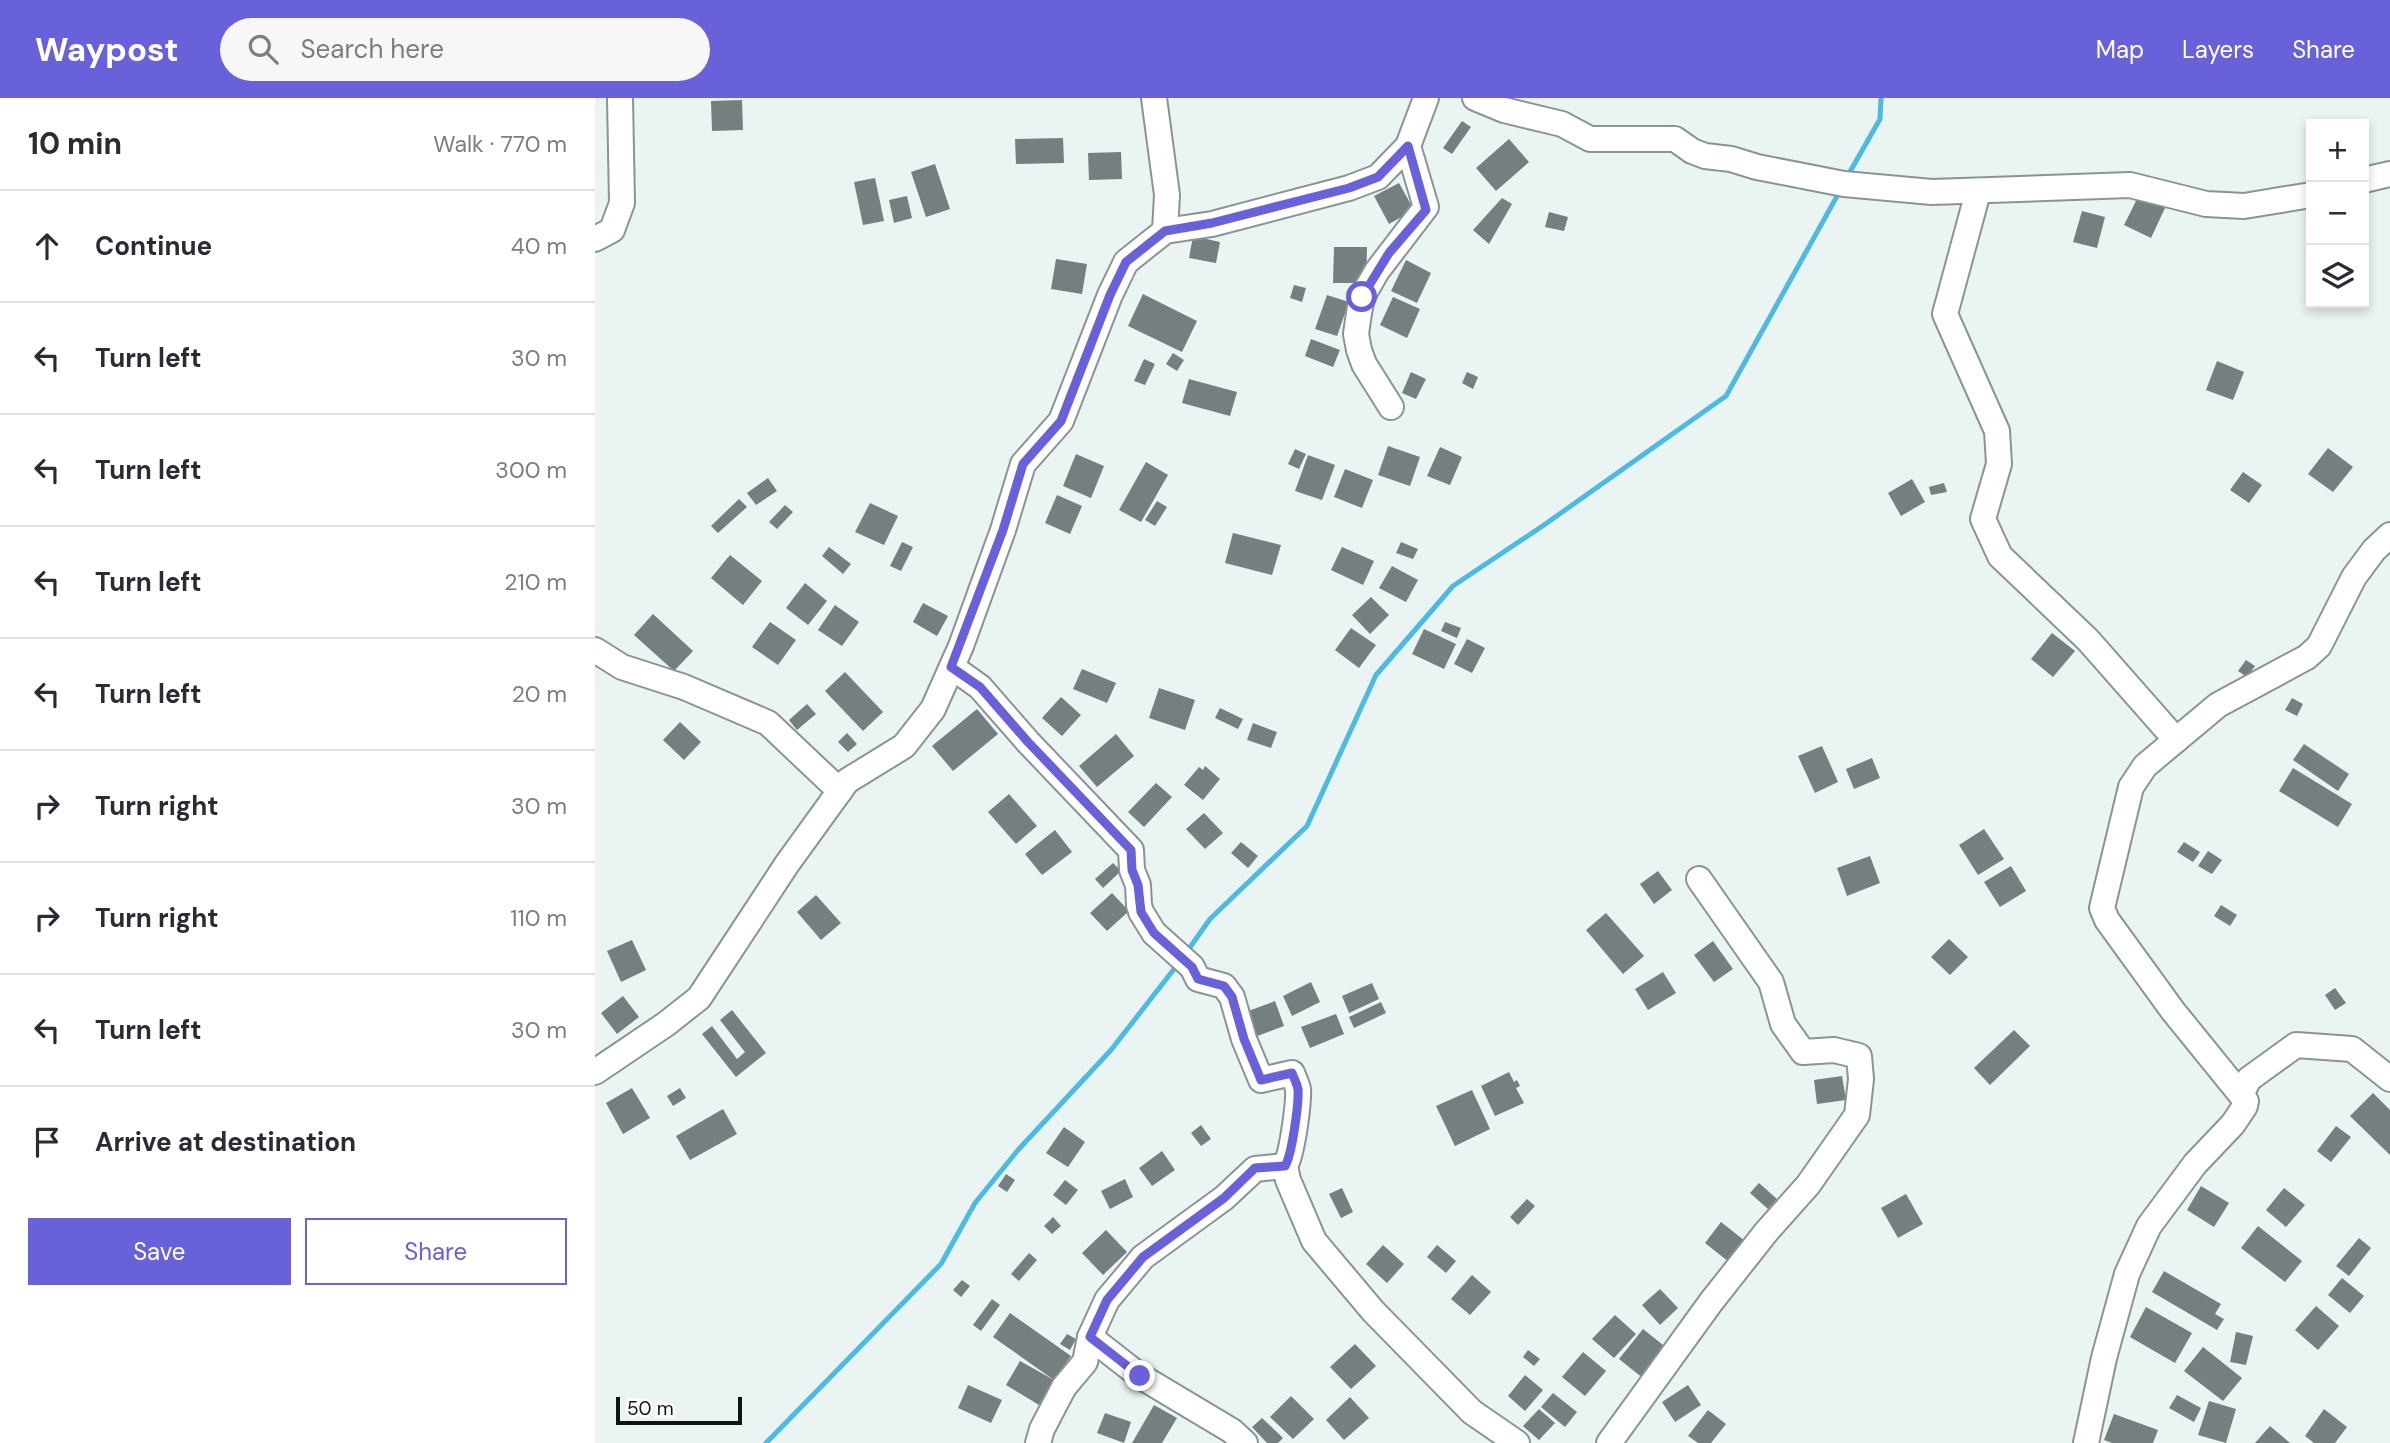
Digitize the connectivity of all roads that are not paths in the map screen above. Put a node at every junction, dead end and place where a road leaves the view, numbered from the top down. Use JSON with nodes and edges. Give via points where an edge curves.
{"nodes":[{"id":1,"x":619,"y":98,"type":"edge"},
{"id":2,"x":1154,"y":98,"type":"edge"},
{"id":3,"x":1426,"y":98,"type":"edge"},
{"id":4,"x":1475,"y":98,"type":"edge"},
{"id":5,"x":1408,"y":146,"type":"junction"},
{"id":6,"x":2390,"y":173,"type":"edge"},
{"id":7,"x":2369,"y":179,"type":"edge"},
{"id":8,"x":1978,"y":192,"type":"junction"},
{"id":9,"x":2306,"y":196,"type":"edge"},
{"id":10,"x":1165,"y":231,"type":"junction"},
{"id":11,"x":595,"y":239,"type":"edge"},
{"id":12,"x":1391,"y":407,"type":"dead end"},
{"id":13,"x":2390,"y":535,"type":"edge"},
{"id":14,"x":595,"y":650,"type":"edge"},
{"id":15,"x":951,"y":667,"type":"junction"},
{"id":16,"x":2176,"y":740,"type":"junction"},
{"id":17,"x":840,"y":791,"type":"junction"},
{"id":18,"x":1699,"y":879,"type":"dead end"},
{"id":19,"x":595,"y":1072,"type":"edge"},
{"id":20,"x":2390,"y":1079,"type":"edge"},
{"id":21,"x":2242,"y":1093,"type":"junction"},
{"id":22,"x":1285,"y":1166,"type":"junction"},
{"id":23,"x":1090,"y":1337,"type":"junction"},
{"id":24,"x":1038,"y":1443,"type":"edge"},
{"id":25,"x":1245,"y":1443,"type":"edge"},
{"id":26,"x":1517,"y":1443,"type":"edge"},
{"id":27,"x":1609,"y":1443,"type":"edge"},
{"id":28,"x":2086,"y":1443,"type":"edge"}],
"edges":[{"from":1,"to":11,"type":"street","via":[[622,203],[612,230]]},
{"from":2,"to":10,"type":"street","via":[[1167,195]]},
{"from":3,"to":5,"type":"street"},
{"from":4,"to":8,"type":"street","via":[[1562,124],[1590,139],[1675,139],[1705,156],[1831,182]]},
{"from":5,"to":10,"type":"street","via":[[1378,177],[1349,188]]},
{"from":5,"to":12,"type":"street","via":[[1426,210],[1389,253],[1362,297],[1356,334],[1364,364]]},
{"from":6,"to":7,"type":"street"},
{"from":8,"to":9,"type":"street","via":[[2130,185],[2206,204],[2244,206]]},
{"from":8,"to":16,"type":"street","via":[[1945,314],[1997,431],[1999,464],[1983,519],[2000,556],[2088,640]]},
{"from":10,"to":15,"type":"street","via":[[1126,262],[1061,421],[1023,464]]},
{"from":13,"to":16,"type":"street","via":[[2354,577],[2319,646],[2218,705]]},
{"from":14,"to":17,"type":"street","via":[[622,667],[684,687],[768,723]]},
{"from":15,"to":17,"type":"street","via":[[933,709],[904,746],[847,780]]},
{"from":15,"to":22,"type":"street","via":[[980,687],[1131,850],[1141,912],[1154,933],[1192,967],[1198,979],[1224,986],[1232,997],[1261,1080],[1292,1073],[1298,1089],[1295,1132]]},
{"from":16,"to":21,"type":"street","via":[[2145,766],[2131,787],[2102,908],[2173,1011]]},
{"from":17,"to":19,"type":"street","via":[[699,998]]},
{"from":18,"to":27,"type":"street","via":[[1771,982],[1783,1024],[1803,1052],[1835,1049],[1859,1056],[1857,1115],[1808,1185],[1711,1302]]},
{"from":20,"to":21,"type":"street","via":[[2353,1049],[2296,1045],[2249,1079]]},
{"from":21,"to":28,"type":"street","via":[[2245,1107],[2149,1226],[2127,1274]]},
{"from":22,"to":23,"type":"street","via":[[1255,1168],[1224,1198],[1143,1257],[1107,1300]]},
{"from":22,"to":26,"type":"street","via":[[1314,1241],[1373,1311],[1472,1412]]},
{"from":23,"to":24,"type":"street","via":[[1085,1362],[1064,1387]]},
{"from":23,"to":25,"type":"street","via":[[1140,1376]]}]}
